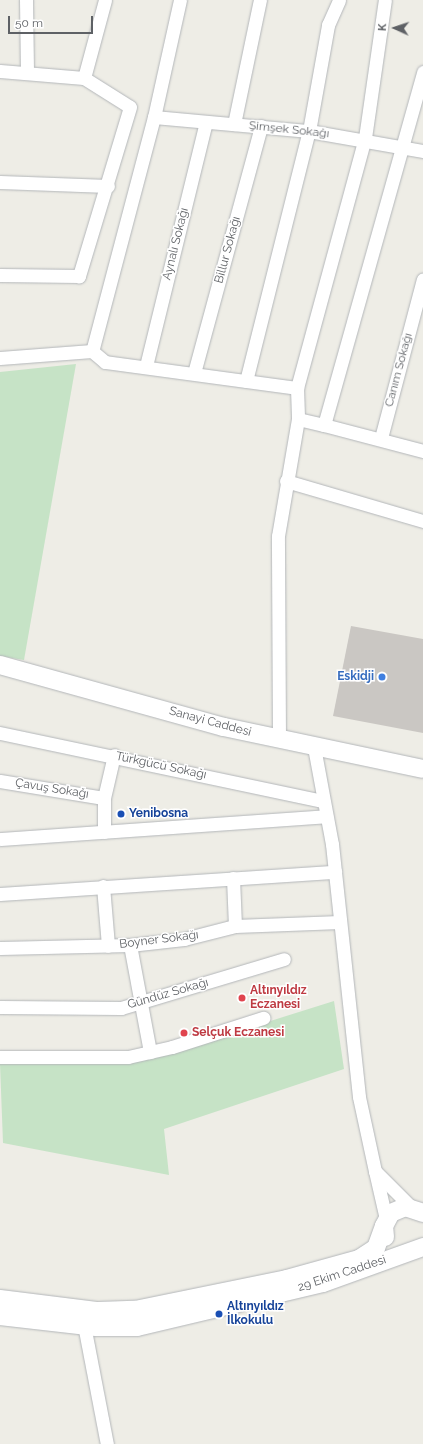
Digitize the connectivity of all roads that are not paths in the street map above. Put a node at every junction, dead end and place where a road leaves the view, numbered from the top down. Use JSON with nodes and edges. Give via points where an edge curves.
{"nodes":[{"id":1,"x":26,"y":0,"type":"edge"},
{"id":2,"x":105,"y":0,"type":"edge"},
{"id":3,"x":180,"y":0,"type":"edge"},
{"id":4,"x":260,"y":0,"type":"edge"},
{"id":5,"x":339,"y":0,"type":"edge"},
{"id":6,"x":385,"y":0,"type":"edge"},
{"id":7,"x":0,"y":71,"type":"edge"},
{"id":8,"x":423,"y":72,"type":"edge"},
{"id":9,"x":27,"y":73,"type":"junction"},
{"id":10,"x":84,"y":78,"type":"junction"},
{"id":11,"x":154,"y":117,"type":"junction"},
{"id":12,"x":206,"y":122,"type":"junction"},
{"id":13,"x":234,"y":124,"type":"junction"},
{"id":14,"x":261,"y":126,"type":"junction"},
{"id":15,"x":309,"y":131,"type":"junction"},
{"id":16,"x":365,"y":138,"type":"junction"},
{"id":17,"x":402,"y":146,"type":"junction"},
{"id":18,"x":423,"y":151,"type":"edge"},
{"id":19,"x":0,"y":182,"type":"edge"},
{"id":20,"x":108,"y":186,"type":"junction"},
{"id":21,"x":0,"y":275,"type":"edge"},
{"id":22,"x":423,"y":279,"type":"edge"},
{"id":23,"x":92,"y":350,"type":"junction"},
{"id":24,"x":0,"y":358,"type":"edge"},
{"id":25,"x":146,"y":366,"type":"junction"},
{"id":26,"x":194,"y":373,"type":"junction"},
{"id":27,"x":246,"y":381,"type":"junction"},
{"id":28,"x":297,"y":388,"type":"junction"},
{"id":29,"x":298,"y":419,"type":"junction"},
{"id":30,"x":324,"y":425,"type":"junction"},
{"id":31,"x":382,"y":438,"type":"junction"},
{"id":32,"x":423,"y":451,"type":"edge"},
{"id":33,"x":286,"y":481,"type":"junction"},
{"id":34,"x":423,"y":521,"type":"edge"},
{"id":35,"x":0,"y":665,"type":"edge"},
{"id":36,"x":0,"y":733,"type":"edge"},
{"id":37,"x":279,"y":740,"type":"junction"},
{"id":38,"x":314,"y":747,"type":"junction"},
{"id":39,"x":114,"y":755,"type":"junction"},
{"id":40,"x":423,"y":769,"type":"edge"},
{"id":41,"x":0,"y":781,"type":"edge"},
{"id":42,"x":104,"y":798,"type":"junction"},
{"id":43,"x":322,"y":801,"type":"junction"},
{"id":44,"x":326,"y":816,"type":"junction"},
{"id":45,"x":104,"y":832,"type":"junction"},
{"id":46,"x":0,"y":839,"type":"edge"},
{"id":47,"x":335,"y":872,"type":"junction"},
{"id":48,"x":233,"y":878,"type":"junction"},
{"id":49,"x":103,"y":886,"type":"junction"},
{"id":50,"x":0,"y":894,"type":"edge"},
{"id":51,"x":340,"y":922,"type":"junction"},
{"id":52,"x":235,"y":926,"type":"junction"},
{"id":53,"x":130,"y":945,"type":"junction"},
{"id":54,"x":108,"y":946,"type":"junction"},
{"id":55,"x":0,"y":948,"type":"edge"},
{"id":56,"x":284,"y":959,"type":"dead end"},
{"id":57,"x":141,"y":1002,"type":"junction"},
{"id":58,"x":0,"y":1007,"type":"edge"},
{"id":59,"x":263,"y":1018,"type":"dead end"},
{"id":60,"x":150,"y":1052,"type":"junction"},
{"id":61,"x":0,"y":1056,"type":"edge"},
{"id":62,"x":375,"y":1171,"type":"junction"},
{"id":63,"x":419,"y":1212,"type":"edge"},
{"id":64,"x":385,"y":1222,"type":"junction"},
{"id":65,"x":418,"y":1247,"type":"edge"},
{"id":66,"x":0,"y":1299,"type":"edge"},
{"id":67,"x":0,"y":1316,"type":"edge"},
{"id":68,"x":84,"y":1325,"type":"junction"},
{"id":69,"x":107,"y":1444,"type":"edge"}],
"edges":[{"from":1,"to":9,"type":"street"},
{"from":2,"to":10,"type":"street"},
{"from":3,"to":11,"type":"street"},
{"from":4,"to":13,"type":"street"},
{"from":5,"to":15,"type":"street","via":[[328,25]]},
{"from":6,"to":16,"type":"street"},
{"from":7,"to":9,"type":"street"},
{"from":8,"to":17,"type":"street"},
{"from":9,"to":10,"type":"street"},
{"from":10,"to":20,"type":"street","via":[[130,107]]},
{"from":11,"to":12,"type":"street","name":"Şimşek Sokağı"},
{"from":11,"to":23,"type":"street"},
{"from":12,"to":13,"type":"street","name":"Şimşek Sokağı"},
{"from":12,"to":25,"type":"street","name":"Aynalı Sokağı"},
{"from":13,"to":14,"type":"street","name":"Şimşek Sokağı"},
{"from":14,"to":15,"type":"street","name":"Şimşek Sokağı"},
{"from":14,"to":26,"type":"street","name":"Billur Sokağı"},
{"from":15,"to":16,"type":"street","name":"Şimşek Sokağı"},
{"from":15,"to":27,"type":"street"},
{"from":16,"to":17,"type":"street","name":"Şimşek Sokağı"},
{"from":16,"to":28,"type":"street"},
{"from":17,"to":18,"type":"street","name":"Şimşek Sokağı"},
{"from":17,"to":30,"type":"street"},
{"from":19,"to":20,"type":"street"},
{"from":20,"to":21,"type":"street","via":[[79,276]]},
{"from":22,"to":31,"type":"street","name":"Canım Sokağı"},
{"from":23,"to":24,"type":"street"},
{"from":23,"to":25,"type":"street","via":[[105,362]]},
{"from":25,"to":26,"type":"street"},
{"from":26,"to":27,"type":"street"},
{"from":27,"to":28,"type":"street"},
{"from":28,"to":29,"type":"street"},
{"from":29,"to":30,"type":"street"},
{"from":29,"to":33,"type":"street"},
{"from":30,"to":31,"type":"street"},
{"from":31,"to":32,"type":"street"},
{"from":33,"to":34,"type":"street"},
{"from":33,"to":37,"type":"street","via":[[278,536]]},
{"from":35,"to":37,"type":"main road","name":"Sanayi Caddesi"},
{"from":36,"to":39,"type":"street","name":"Türkgücü Sokağı"},
{"from":37,"to":38,"type":"main road","name":"Sanayi Caddesi"},
{"from":38,"to":40,"type":"main road","name":"Sanayi Caddesi"},
{"from":38,"to":43,"type":"street"},
{"from":39,"to":42,"type":"street"},
{"from":39,"to":43,"type":"street","name":"Türkgücü Sokağı"},
{"from":41,"to":42,"type":"street","name":"Çavuş Sokağı"},
{"from":42,"to":45,"type":"street"},
{"from":43,"to":44,"type":"street"},
{"from":44,"to":45,"type":"street"},
{"from":44,"to":47,"type":"street"},
{"from":45,"to":46,"type":"street"},
{"from":47,"to":48,"type":"street"},
{"from":47,"to":51,"type":"street"},
{"from":48,"to":49,"type":"street"},
{"from":48,"to":52,"type":"street"},
{"from":49,"to":50,"type":"street"},
{"from":49,"to":54,"type":"street"},
{"from":51,"to":52,"type":"street","name":"Boyner Sokağı"},
{"from":51,"to":62,"type":"street","via":[[359,1097]]},
{"from":52,"to":53,"type":"street","name":"Boyner Sokağı","via":[[184,939]]},
{"from":53,"to":54,"type":"street","name":"Boyner Sokağı"},
{"from":53,"to":57,"type":"street"},
{"from":54,"to":55,"type":"street","name":"Boyner Sokağı"},
{"from":56,"to":57,"type":"street","name":"Gündüz Sokağı"},
{"from":57,"to":58,"type":"street","name":"Gündüz Sokağı","via":[[121,1008]]},
{"from":57,"to":60,"type":"street"},
{"from":59,"to":60,"type":"street"},
{"from":60,"to":61,"type":"street","via":[[128,1057]]},
{"from":62,"to":63,"type":"street"},
{"from":62,"to":64,"type":"street"},
{"from":63,"to":64,"type":"main road","via":[[397,1208]]},
{"from":64,"to":65,"type":"main road","via":[[391,1246]]},
{"from":64,"to":66,"type":"main road","name":"29 Ekim Caddesi","via":[[376,1248],[359,1259],[287,1279],[135,1310],[98,1311]]},
{"from":65,"to":68,"type":"main road","name":"29 Ekim Caddesi","via":[[323,1283],[199,1314],[137,1327]]},
{"from":67,"to":68,"type":"main road","name":"29 Ekim Caddesi"},
{"from":68,"to":69,"type":"street"}]}
